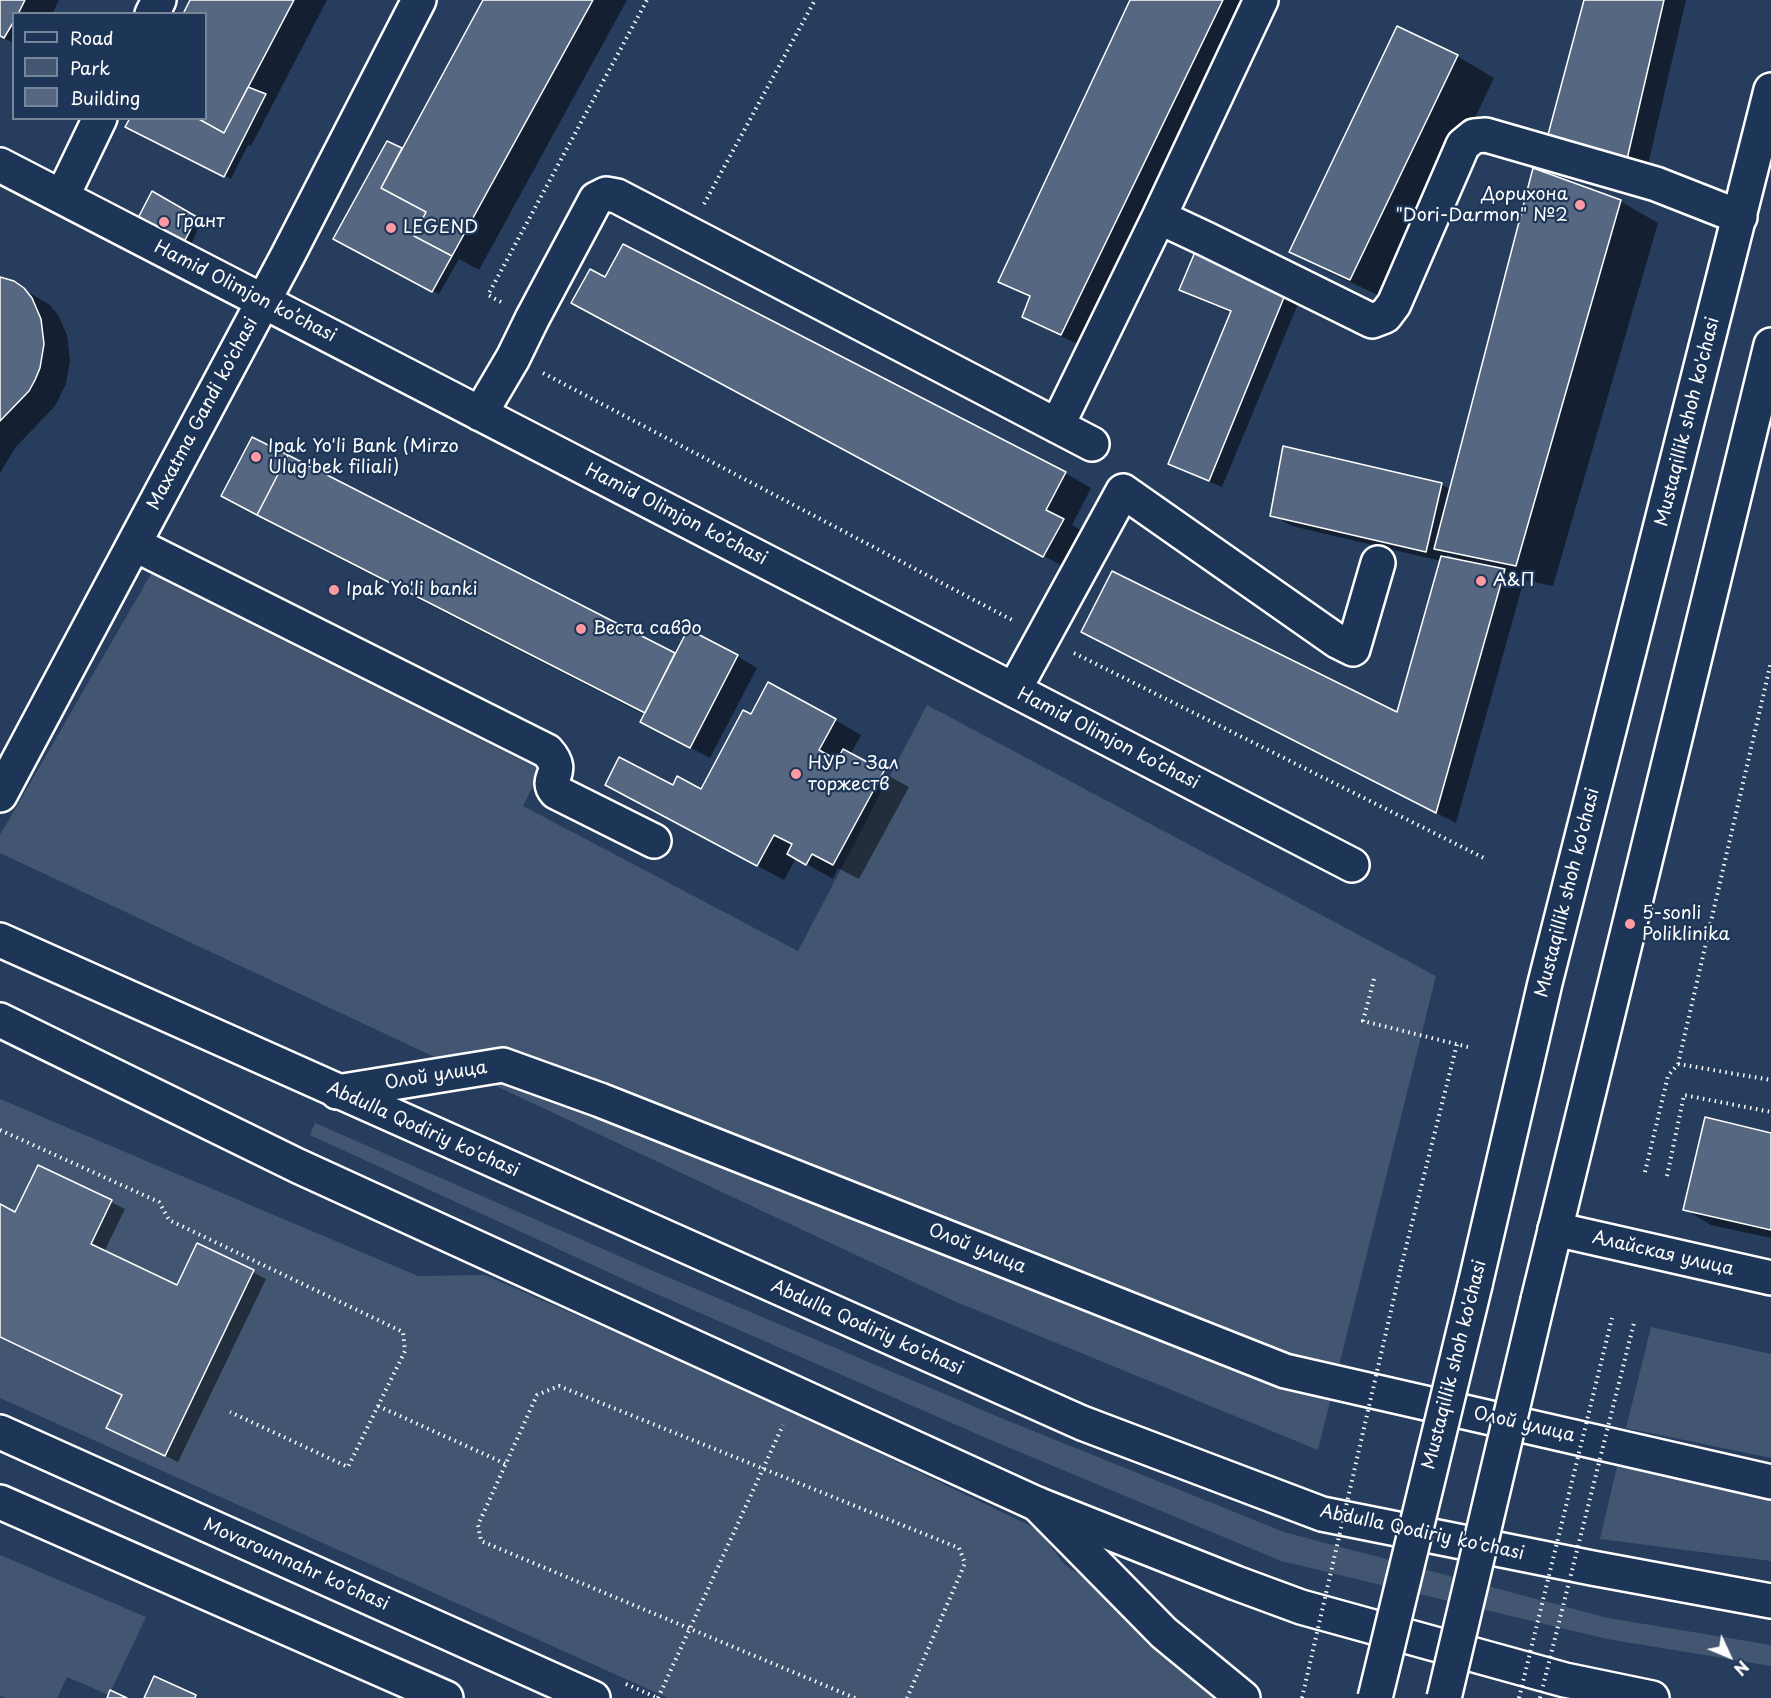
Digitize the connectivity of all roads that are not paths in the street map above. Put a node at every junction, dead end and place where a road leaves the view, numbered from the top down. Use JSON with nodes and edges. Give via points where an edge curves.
{"nodes":[{"id":1,"x":419,"y":0,"type":"edge"},
{"id":2,"x":1261,"y":0,"type":"edge"},
{"id":3,"x":1771,"y":90,"type":"edge"},
{"id":4,"x":99,"y":120,"type":"edge"},
{"id":5,"x":0,"y":165,"type":"edge"},
{"id":6,"x":62,"y":197,"type":"junction"},
{"id":7,"x":1159,"y":217,"type":"junction"},
{"id":8,"x":1740,"y":217,"type":"junction"},
{"id":9,"x":264,"y":301,"type":"junction"},
{"id":10,"x":1771,"y":345,"type":"edge"},
{"id":11,"x":480,"y":414,"type":"junction"},
{"id":12,"x":1057,"y":426,"type":"junction"},
{"id":13,"x":1092,"y":444,"type":"dead end"},
{"id":14,"x":134,"y":543,"type":"junction"},
{"id":15,"x":1378,"y":563,"type":"dead end"},
{"id":16,"x":1014,"y":690,"type":"junction"},
{"id":17,"x":0,"y":795,"type":"edge"},
{"id":18,"x":654,"y":841,"type":"dead end"},
{"id":19,"x":1352,"y":865,"type":"dead end"},
{"id":20,"x":0,"y":940,"type":"edge"},
{"id":21,"x":0,"y":1020,"type":"edge"},
{"id":22,"x":338,"y":1092,"type":"junction"},
{"id":23,"x":1555,"y":1229,"type":"junction"},
{"id":24,"x":1771,"y":1278,"type":"edge"},
{"id":25,"x":0,"y":1432,"type":"edge"},
{"id":26,"x":1771,"y":1482,"type":"edge"},
{"id":27,"x":0,"y":1502,"type":"edge"},
{"id":28,"x":1037,"y":1504,"type":"junction"},
{"id":29,"x":1771,"y":1601,"type":"edge"},
{"id":30,"x":446,"y":1698,"type":"edge"},
{"id":31,"x":593,"y":1698,"type":"edge"},
{"id":32,"x":1244,"y":1698,"type":"edge"},
{"id":33,"x":1375,"y":1698,"type":"edge"},
{"id":34,"x":1444,"y":1698,"type":"edge"},
{"id":35,"x":1652,"y":1698,"type":"edge"}],
"edges":[{"from":1,"to":9,"type":"main road","name":"Maxatma Gandi ko'chasi"},
{"from":2,"to":7,"type":"main road"},
{"from":3,"to":8,"type":"main road","name":"Mustaqillik shoh ko'chasi"},
{"from":4,"to":6,"type":"main road"},
{"from":5,"to":6,"type":"main road","name":"Hamid Olimjon ko’chasi"},
{"from":6,"to":9,"type":"main road","name":"Hamid Olimjon ko’chasi"},
{"from":7,"to":8,"type":"main road","via":[[1372,321],[1385,316],[1394,304],[1463,144],[1474,136],[1486,135],[1656,184]]},
{"from":7,"to":12,"type":"main road"},
{"from":8,"to":33,"type":"main road","name":"Mustaqillik shoh ko'chasi","bridge":true,"via":[[1545,983]]},
{"from":9,"to":11,"type":"main road","name":"Hamid Olimjon ko’chasi"},
{"from":9,"to":14,"type":"main road","name":"Maxatma Gandi ko'chasi"},
{"from":10,"to":23,"type":"main road"},
{"from":11,"to":12,"type":"main road","via":[[596,199],[606,194],[617,196]]},
{"from":11,"to":16,"type":"main road","name":"Hamid Olimjon ko’chasi"},
{"from":12,"to":13,"type":"main road"},
{"from":14,"to":17,"type":"main road","name":"Maxatma Gandi ko'chasi"},
{"from":14,"to":18,"type":"main road","via":[[547,751],[557,769],[551,783],[556,792]]},
{"from":15,"to":16,"type":"main road","via":[[1353,649],[1123,491]]},
{"from":16,"to":19,"type":"main road","name":"Hamid Olimjon ko’chasi"},
{"from":20,"to":22,"type":"main road","name":"Abdulla Qodiriy ko'chasi"},
{"from":21,"to":28,"type":"main road","via":[[298,1166]]},
{"from":22,"to":26,"type":"main road","name":"Олой улица","via":[[503,1065],[1285,1371]]},
{"from":22,"to":29,"type":"main road","name":"Abdulla Qodiriy ko'chasi","via":[[1082,1423],[1322,1514]]},
{"from":23,"to":24,"type":"main road","name":"Алайская улица"},
{"from":23,"to":34,"type":"main road","bridge":true},
{"from":25,"to":31,"type":"main road","name":"Movarounnahr ko'chasi"},
{"from":27,"to":30,"type":"main road"},
{"from":28,"to":32,"type":"main road","via":[[1164,1633]]},
{"from":28,"to":35,"type":"main road","via":[[1301,1608],[1565,1680]]}]}
